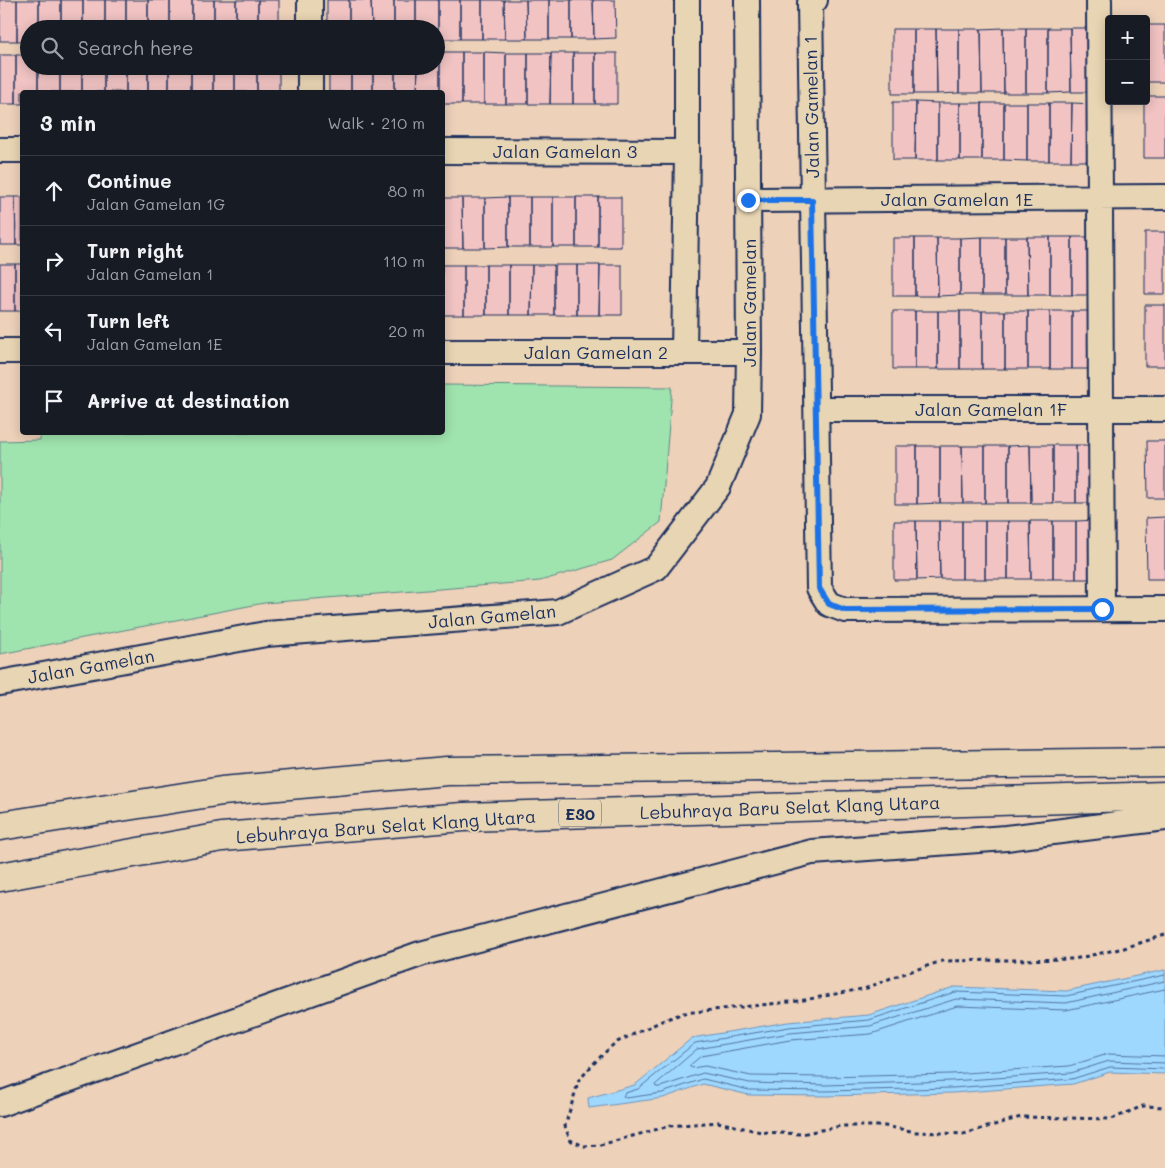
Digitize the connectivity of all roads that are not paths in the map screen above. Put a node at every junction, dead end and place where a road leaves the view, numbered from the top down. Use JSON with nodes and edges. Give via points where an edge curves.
{"nodes":[{"id":1,"x":310,"y":0,"type":"edge"},
{"id":2,"x":688,"y":0,"type":"edge"},
{"id":3,"x":747,"y":0,"type":"edge"},
{"id":4,"x":815,"y":0,"type":"edge"},
{"id":5,"x":1099,"y":0,"type":"edge"},
{"id":6,"x":310,"y":20,"type":"edge"},
{"id":7,"x":310,"y":75,"type":"edge"},
{"id":8,"x":310,"y":90,"type":"edge"},
{"id":9,"x":0,"y":150,"type":"edge"},
{"id":10,"x":20,"y":150,"type":"edge"},
{"id":11,"x":445,"y":151,"type":"edge"},
{"id":12,"x":688,"y":152,"type":"junction"},
{"id":13,"x":1165,"y":197,"type":"edge"},
{"id":14,"x":1100,"y":198,"type":"junction"},
{"id":15,"x":748,"y":200,"type":"junction"},
{"id":16,"x":812,"y":200,"type":"junction"},
{"id":17,"x":0,"y":351,"type":"edge"},
{"id":18,"x":20,"y":351,"type":"edge"},
{"id":19,"x":445,"y":352,"type":"edge"},
{"id":20,"x":684,"y":352,"type":"junction"},
{"id":21,"x":749,"y":352,"type":"junction"},
{"id":22,"x":1101,"y":408,"type":"junction"},
{"id":23,"x":1165,"y":408,"type":"edge"},
{"id":24,"x":817,"y":409,"type":"junction"},
{"id":25,"x":1102,"y":609,"type":"junction"},
{"id":26,"x":1165,"y":609,"type":"edge"},
{"id":27,"x":0,"y":683,"type":"edge"},
{"id":28,"x":1165,"y":762,"type":"edge"},
{"id":29,"x":1165,"y":796,"type":"edge"},
{"id":30,"x":1165,"y":818,"type":"edge"},
{"id":31,"x":0,"y":826,"type":"edge"},
{"id":32,"x":0,"y":877,"type":"edge"},
{"id":33,"x":0,"y":1104,"type":"edge"}],
"edges":[{"from":1,"to":6,"type":"street"},
{"from":2,"to":12,"type":"street"},
{"from":3,"to":15,"type":"street","name":"Jalan Gamelan"},
{"from":4,"to":16,"type":"street","name":"Jalan Gamelan 1","via":[[810,2]]},
{"from":5,"to":14,"type":"street"},
{"from":7,"to":8,"type":"street"},
{"from":9,"to":10,"type":"street"},
{"from":11,"to":12,"type":"street","name":"Jalan Gamelan 3"},
{"from":12,"to":20,"type":"street"},
{"from":13,"to":14,"type":"street","name":"Jalan Gamelan 1E"},
{"from":14,"to":16,"type":"street","name":"Jalan Gamelan 1E"},
{"from":14,"to":22,"type":"street"},
{"from":15,"to":16,"type":"street","name":"Jalan Gamelan 1E"},
{"from":15,"to":21,"type":"street","name":"Jalan Gamelan"},
{"from":16,"to":24,"type":"street","name":"Jalan Gamelan 1"},
{"from":17,"to":18,"type":"street"},
{"from":19,"to":20,"type":"street","name":"Jalan Gamelan 2"},
{"from":20,"to":21,"type":"street","name":"Jalan Gamelan 2"},
{"from":21,"to":27,"type":"street","name":"Jalan Gamelan","via":[[748,414],[718,487],[656,568],[558,612],[266,634]]},
{"from":22,"to":23,"type":"street","name":"Jalan Gamelan 1F"},
{"from":22,"to":24,"type":"street","name":"Jalan Gamelan 1F"},
{"from":22,"to":25,"type":"street"},
{"from":24,"to":25,"type":"street","name":"Jalan Gamelan 1","via":[[819,588],[829,604],[845,610]]},
{"from":25,"to":26,"type":"street"},
{"from":28,"to":31,"type":"highway","name":"Lebuhraya Baru Selat Klang Utara","via":[[447,772],[222,791]]},
{"from":29,"to":32,"type":"highway","name":"Lebuhraya Baru Selat Klang Utara","number":"E30","via":[[463,817],[222,838]]},
{"from":30,"to":33,"type":"street","via":[[1006,838],[812,852],[420,954]]}]}
